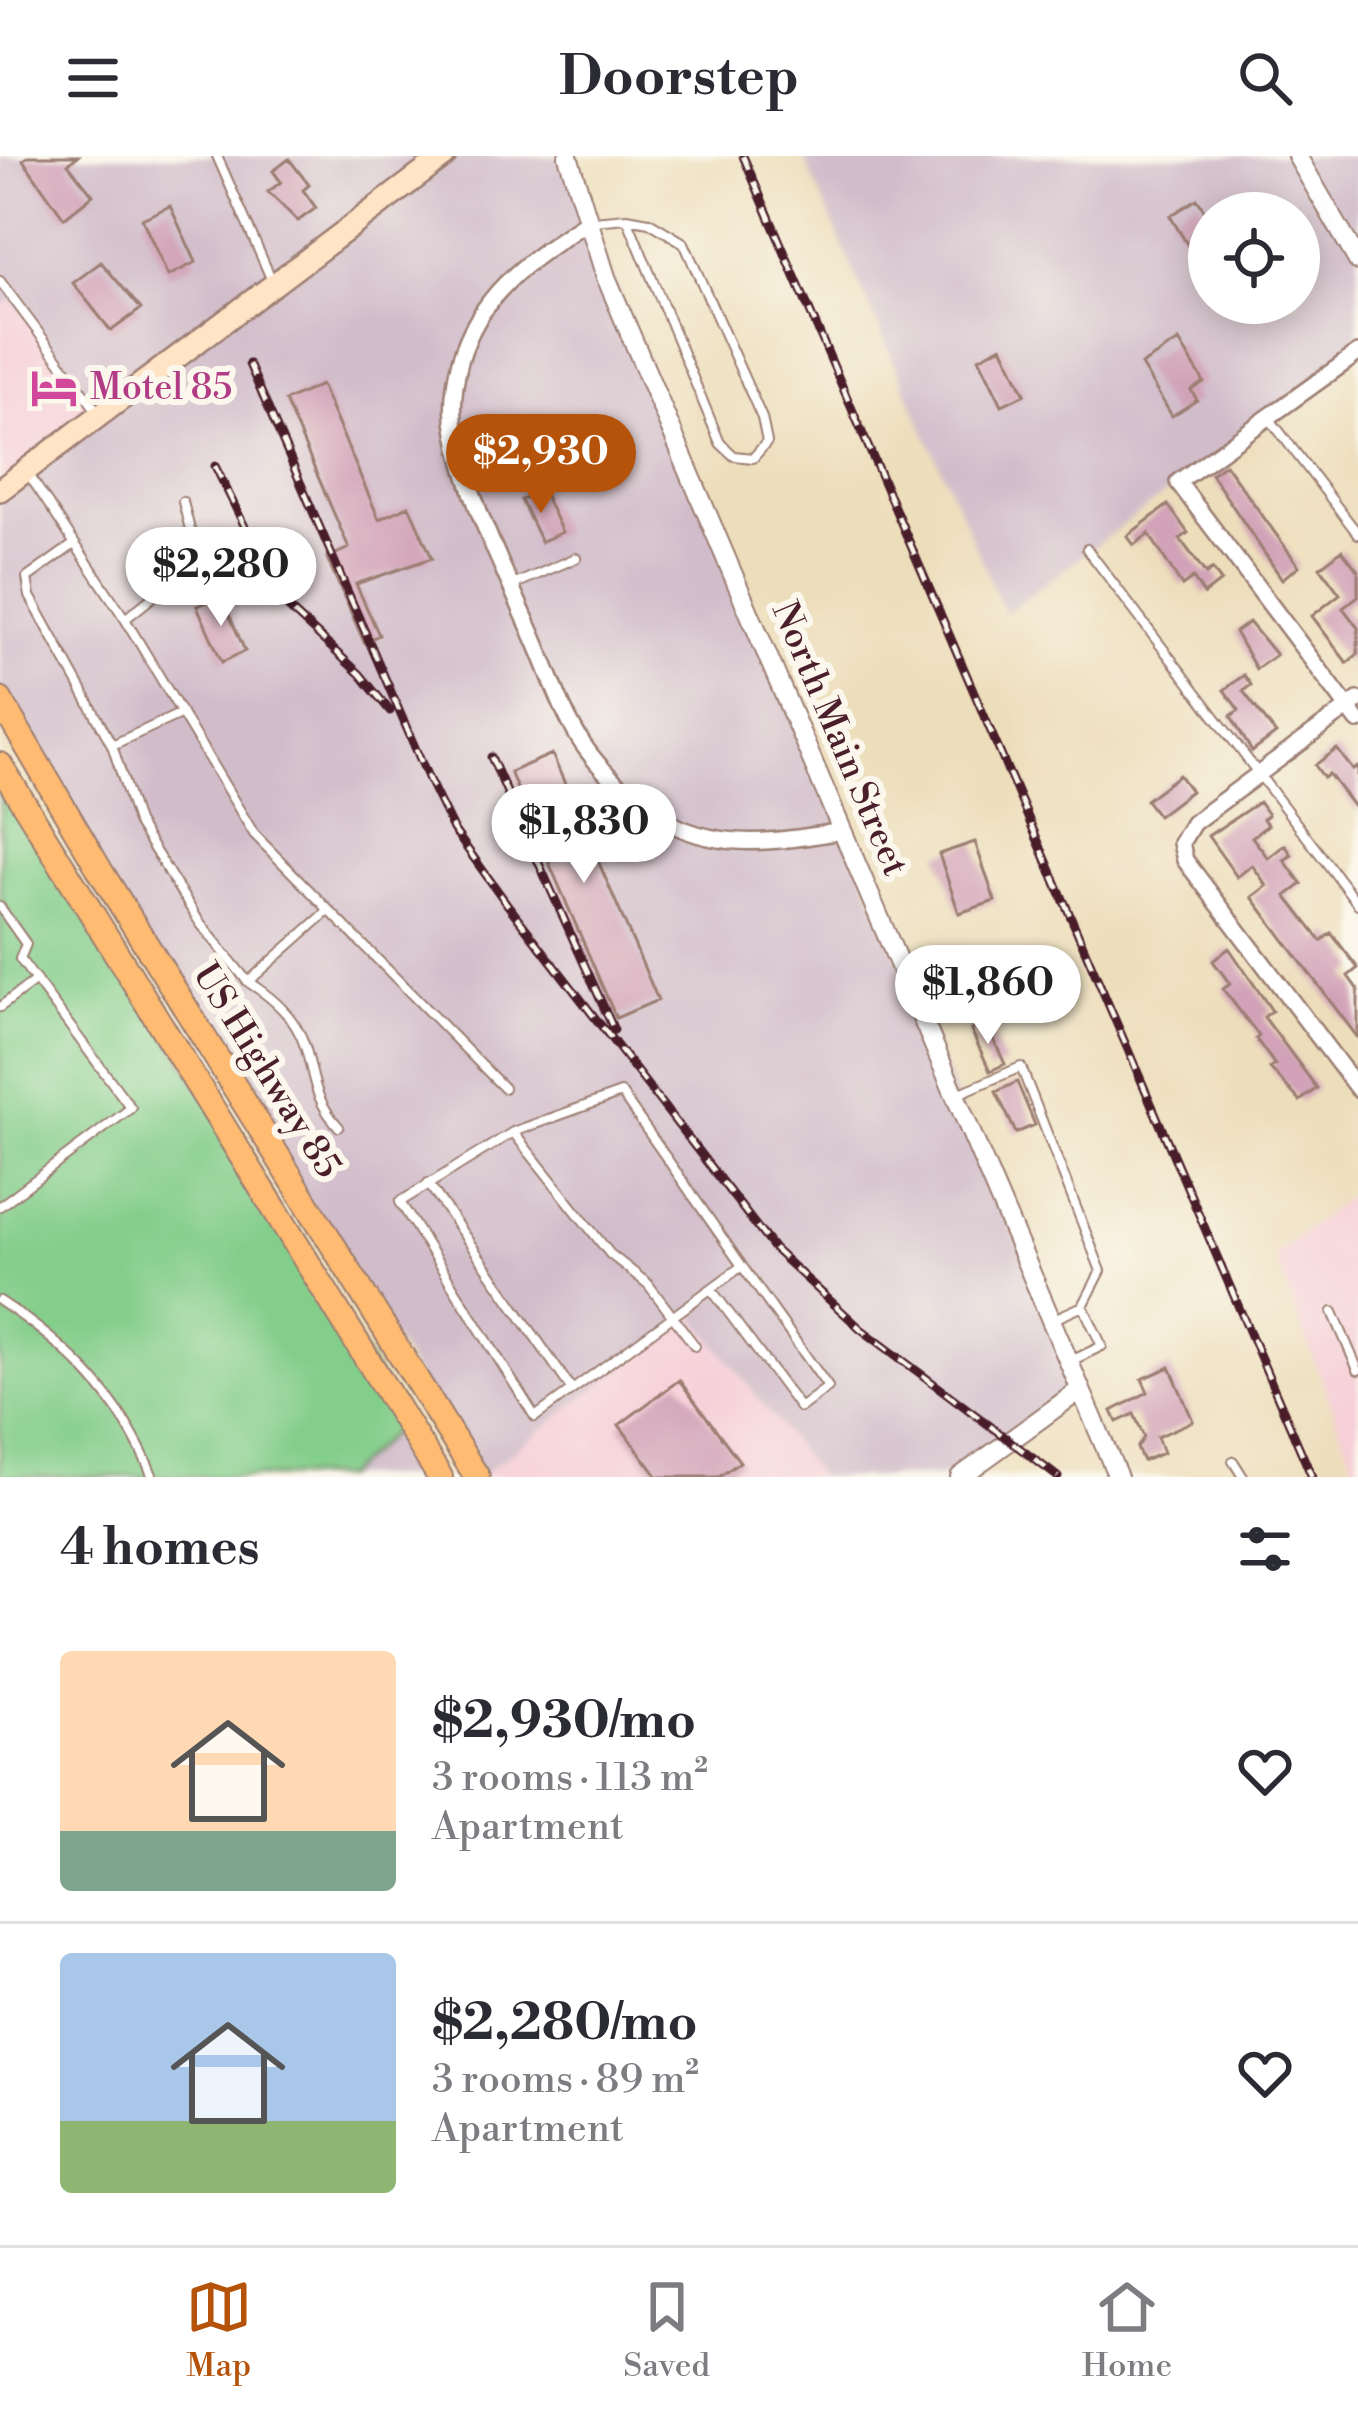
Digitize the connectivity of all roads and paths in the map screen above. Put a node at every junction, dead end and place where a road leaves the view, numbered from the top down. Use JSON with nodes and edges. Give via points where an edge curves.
{"nodes":[{"id":1,"x":218,"y":156,"type":"edge"},
{"id":2,"x":445,"y":156,"type":"edge"},
{"id":3,"x":568,"y":156,"type":"edge"},
{"id":4,"x":1297,"y":156,"type":"edge"},
{"id":5,"x":627,"y":218,"type":"junction"},
{"id":6,"x":585,"y":223,"type":"junction"},
{"id":7,"x":1358,"y":261,"type":"edge"},
{"id":8,"x":0,"y":281,"type":"edge"},
{"id":9,"x":274,"y":285,"type":"junction"},
{"id":10,"x":1358,"y":352,"type":"edge"},
{"id":11,"x":100,"y":415,"type":"junction"},
{"id":12,"x":1268,"y":417,"type":"junction"},
{"id":13,"x":26,"y":471,"type":"junction"},
{"id":14,"x":0,"y":490,"type":"edge"},
{"id":15,"x":183,"y":502,"type":"dead end"},
{"id":16,"x":1358,"y":534,"type":"edge"},
{"id":17,"x":73,"y":545,"type":"junction"},
{"id":18,"x":1088,"y":548,"type":"dead end"},
{"id":19,"x":576,"y":559,"type":"dead end"},
{"id":20,"x":512,"y":586,"type":"junction"},
{"id":21,"x":124,"y":619,"type":"junction"},
{"id":22,"x":0,"y":700,"type":"edge"},
{"id":23,"x":1355,"y":710,"type":"edge"},
{"id":24,"x":182,"y":713,"type":"junction"},
{"id":25,"x":112,"y":745,"type":"junction"},
{"id":26,"x":0,"y":765,"type":"edge"},
{"id":27,"x":1260,"y":774,"type":"junction"},
{"id":28,"x":842,"y":831,"type":"junction"},
{"id":29,"x":1358,"y":904,"type":"edge"},
{"id":30,"x":328,"y":911,"type":"junction"},
{"id":31,"x":2,"y":913,"type":"edge"},
{"id":32,"x":36,"y":980,"type":"junction"},
{"id":33,"x":248,"y":982,"type":"junction"},
{"id":34,"x":0,"y":1007,"type":"edge"},
{"id":35,"x":504,"y":1088,"type":"dead end"},
{"id":36,"x":1358,"y":1089,"type":"edge"},
{"id":37,"x":955,"y":1096,"type":"junction"},
{"id":38,"x":339,"y":1127,"type":"dead end"},
{"id":39,"x":513,"y":1132,"type":"junction"},
{"id":40,"x":428,"y":1183,"type":"junction"},
{"id":41,"x":0,"y":1206,"type":"edge"},
{"id":42,"x":742,"y":1266,"type":"junction"},
{"id":43,"x":711,"y":1289,"type":"junction"},
{"id":44,"x":0,"y":1301,"type":"edge"},
{"id":45,"x":1083,"y":1306,"type":"junction"},
{"id":46,"x":1333,"y":1312,"type":"dead end"},
{"id":47,"x":673,"y":1317,"type":"junction"},
{"id":48,"x":1051,"y":1320,"type":"junction"},
{"id":49,"x":695,"y":1346,"type":"dead end"},
{"id":50,"x":1069,"y":1362,"type":"junction"},
{"id":51,"x":1358,"y":1370,"type":"edge"},
{"id":52,"x":572,"y":1390,"type":"junction"},
{"id":53,"x":1080,"y":1390,"type":"junction"},
{"id":54,"x":1233,"y":1461,"type":"dead end"},
{"id":55,"x":963,"y":1476,"type":"edge"},
{"id":56,"x":153,"y":1477,"type":"edge"},
{"id":57,"x":440,"y":1477,"type":"edge"},
{"id":58,"x":477,"y":1477,"type":"edge"},
{"id":59,"x":1118,"y":1477,"type":"edge"},
{"id":60,"x":1243,"y":1477,"type":"edge"}],
"edges":[{"from":1,"to":9,"type":"lane"},
{"from":2,"to":9,"type":"main road"},
{"from":3,"to":6,"type":"street","name":"North Main Street"},
{"from":4,"to":7,"type":"street"},
{"from":5,"to":5,"type":"lane","via":[[720,443],[734,456],[753,458],[767,442],[762,418],[684,243]]},
{"from":5,"to":6,"type":"lane"},
{"from":6,"to":20,"type":"street","via":[[492,296],[460,361],[454,428]]},
{"from":6,"to":28,"type":"street","name":"North Main Street"},
{"from":8,"to":11,"type":"lane"},
{"from":9,"to":11,"type":"main road"},
{"from":10,"to":12,"type":"street"},
{"from":11,"to":13,"type":"main road"},
{"from":12,"to":16,"type":"lane"},
{"from":12,"to":23,"type":"street","via":[[1178,482]]},
{"from":13,"to":14,"type":"main road"},
{"from":13,"to":17,"type":"lane"},
{"from":15,"to":21,"type":"lane","via":[[197,561]]},
{"from":17,"to":21,"type":"lane"},
{"from":17,"to":25,"type":"lane","via":[[27,578],[30,596]]},
{"from":18,"to":27,"type":"lane"},
{"from":19,"to":20,"type":"lane"},
{"from":20,"to":28,"type":"street","via":[[586,748],[653,812],[724,841]]},
{"from":21,"to":24,"type":"lane"},
{"from":22,"to":58,"type":"highway","name":"US Highway 85"},
{"from":23,"to":27,"type":"street"},
{"from":24,"to":25,"type":"lane"},
{"from":24,"to":30,"type":"lane","via":[[254,834]]},
{"from":25,"to":33,"type":"lane","via":[[137,821],[200,923]]},
{"from":26,"to":57,"type":"highway","name":"US Highway 85"},
{"from":27,"to":29,"type":"lane"},
{"from":27,"to":36,"type":"street","via":[[1193,823],[1180,843],[1185,860]]},
{"from":28,"to":37,"type":"street","name":"North Main Street"},
{"from":30,"to":33,"type":"lane"},
{"from":30,"to":35,"type":"lane"},
{"from":31,"to":32,"type":"lane","via":[[26,944],[20,959]]},
{"from":32,"to":34,"type":"lane"},
{"from":32,"to":41,"type":"lane","via":[[131,1108]]},
{"from":33,"to":38,"type":"lane","via":[[284,1004],[306,1038],[327,1115]]},
{"from":37,"to":45,"type":"lane","via":[[1021,1066],[1101,1271]]},
{"from":37,"to":48,"type":"street","name":"North Main Street"},
{"from":39,"to":40,"type":"lane"},
{"from":39,"to":42,"type":"lane","via":[[621,1093]]},
{"from":39,"to":47,"type":"lane","via":[[610,1254]]},
{"from":40,"to":52,"type":"lane"},
{"from":40,"to":52,"type":"lane","via":[[400,1202],[535,1417]]},
{"from":42,"to":43,"type":"lane"},
{"from":42,"to":43,"type":"lane","via":[[828,1387],[800,1408]]},
{"from":43,"to":47,"type":"lane"},
{"from":44,"to":56,"type":"lane","via":[[84,1364]]},
{"from":45,"to":48,"type":"lane"},
{"from":45,"to":50,"type":"lane","via":[[1102,1346]]},
{"from":46,"to":51,"type":"lane"},
{"from":47,"to":49,"type":"lane"},
{"from":47,"to":52,"type":"lane"},
{"from":48,"to":50,"type":"street","name":"North Main Street"},
{"from":50,"to":53,"type":"street","name":"North Main Street"},
{"from":53,"to":55,"type":"street"},
{"from":53,"to":59,"type":"street","name":"North Main Street"},
{"from":54,"to":60,"type":"lane"}]}
